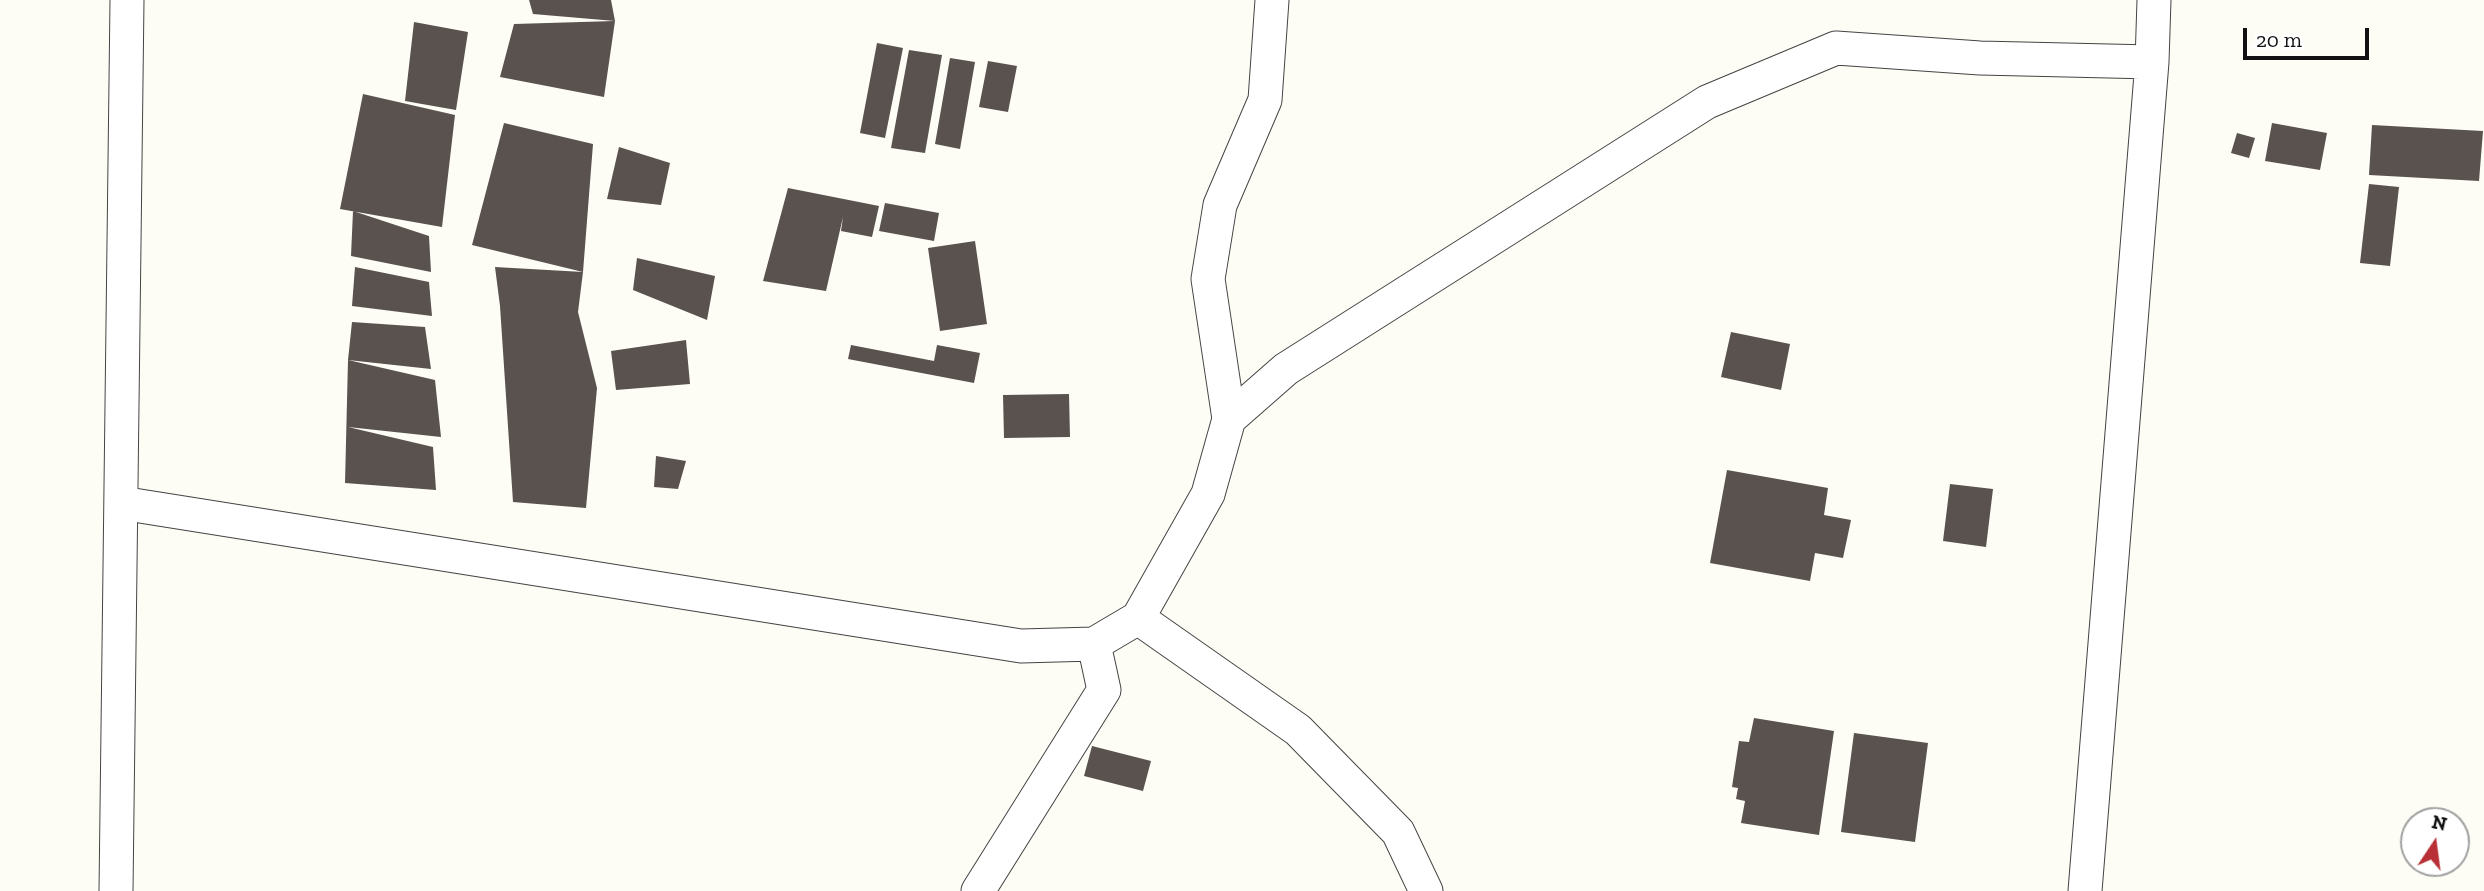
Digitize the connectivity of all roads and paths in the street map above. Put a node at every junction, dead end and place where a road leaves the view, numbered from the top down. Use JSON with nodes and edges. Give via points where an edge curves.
{"nodes":[{"id":1,"x":127,"y":0,"type":"edge"},
{"id":2,"x":1272,"y":0,"type":"edge"},
{"id":3,"x":2154,"y":0,"type":"edge"},
{"id":4,"x":2152,"y":62,"type":"junction"},
{"id":5,"x":1228,"y":419,"type":"junction"},
{"id":6,"x":121,"y":503,"type":"junction"},
{"id":7,"x":1138,"y":618,"type":"junction"},
{"id":8,"x":1094,"y":644,"type":"junction"},
{"id":9,"x":116,"y":891,"type":"edge"},
{"id":10,"x":978,"y":891,"type":"edge"},
{"id":11,"x":1426,"y":891,"type":"edge"},
{"id":12,"x":2085,"y":891,"type":"edge"}],
"edges":[{"from":1,"to":6,"type":"street"},
{"from":2,"to":5,"type":"street","via":[[1265,100],[1220,205],[1208,279]]},
{"from":3,"to":4,"type":"street"},
{"from":4,"to":5,"type":"street","via":[[1980,58],[1836,48],[1707,102],[1286,369]]},
{"from":4,"to":12,"type":"street"},
{"from":5,"to":7,"type":"street","via":[[1208,494]]},
{"from":6,"to":8,"type":"street","via":[[1021,646]]},
{"from":6,"to":9,"type":"street"},
{"from":7,"to":8,"type":"street"},
{"from":7,"to":11,"type":"street","via":[[1298,730],[1398,832]]},
{"from":8,"to":10,"type":"street","via":[[1104,690]]}]}
